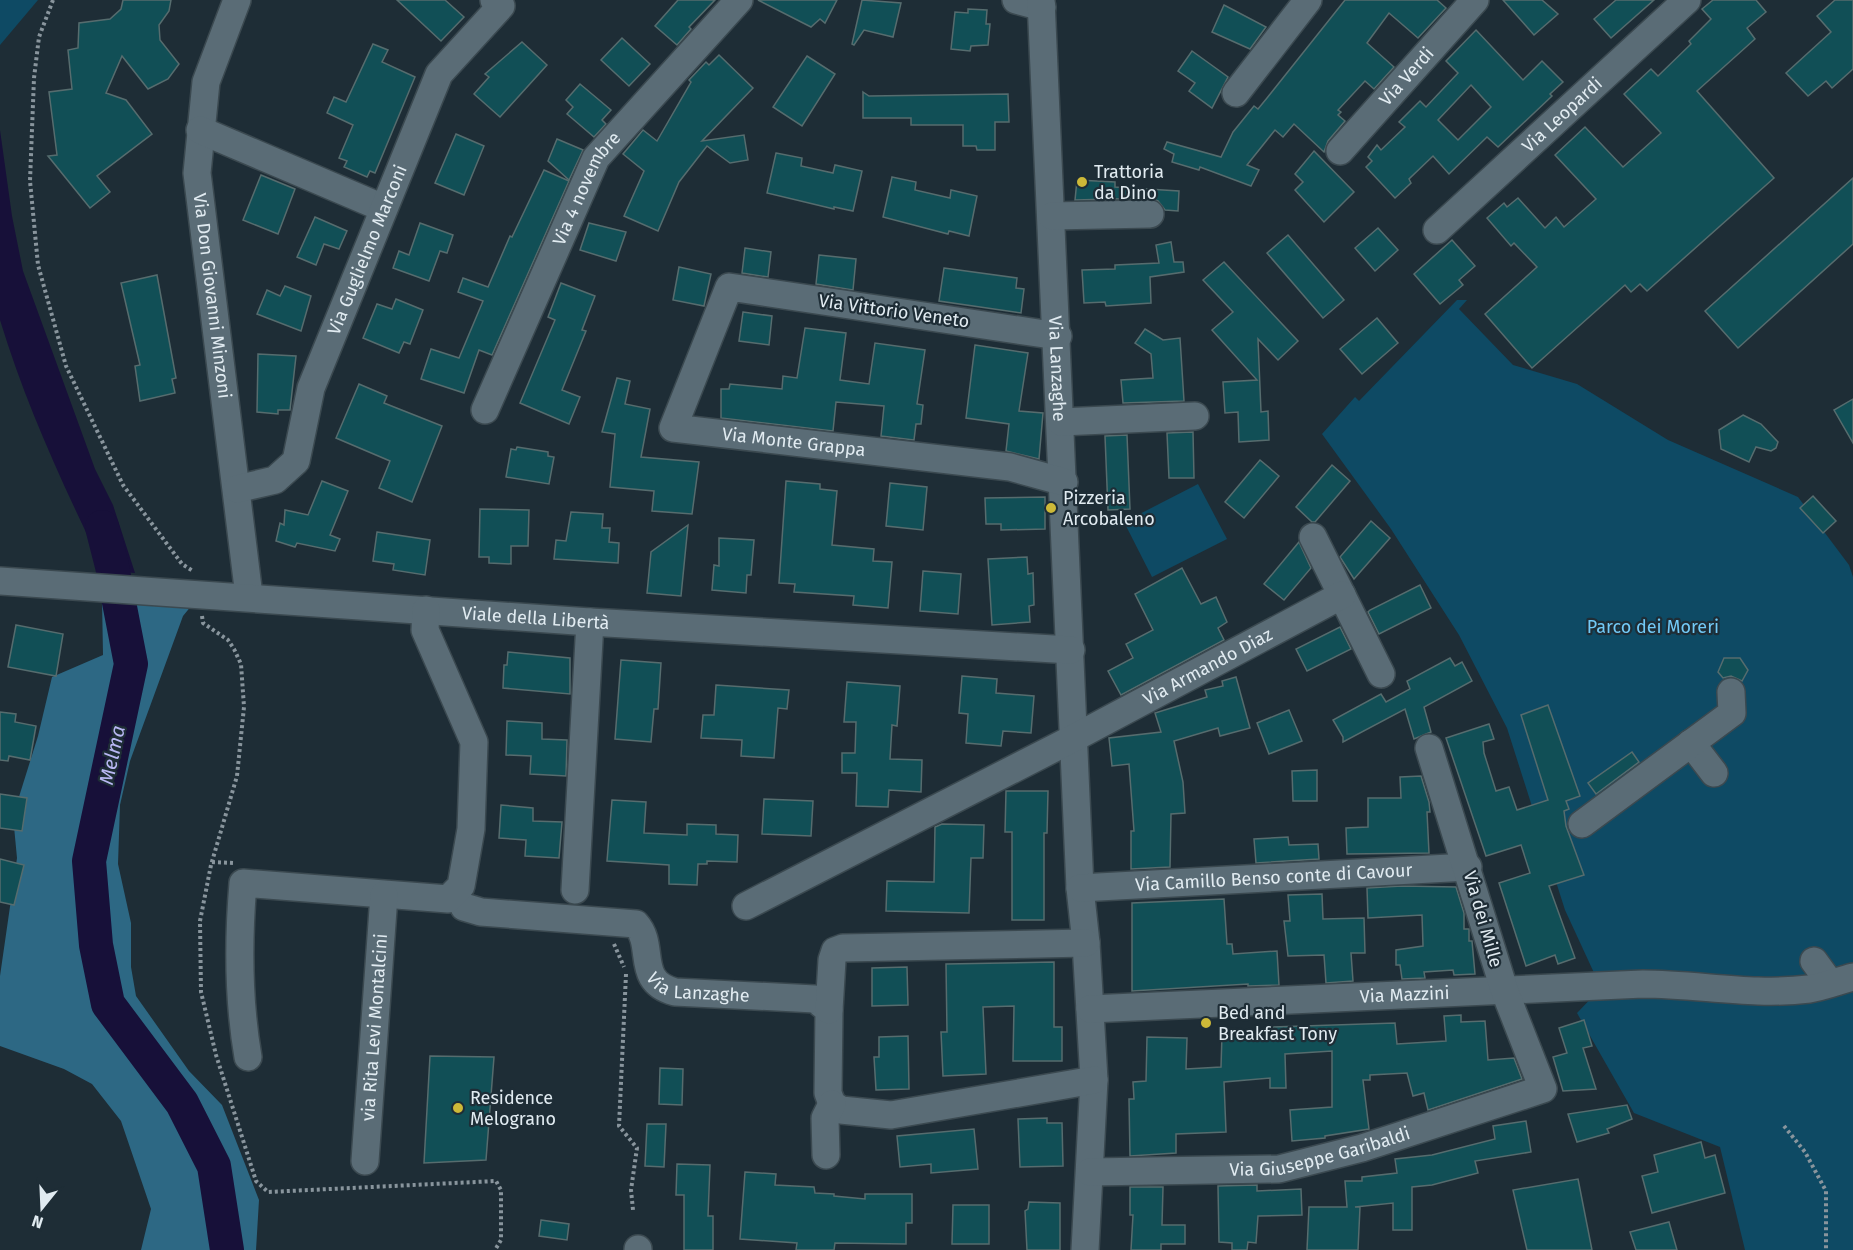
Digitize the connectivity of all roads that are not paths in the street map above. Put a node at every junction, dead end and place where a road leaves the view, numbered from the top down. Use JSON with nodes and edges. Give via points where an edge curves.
{"nodes":[{"id":1,"x":237,"y":0,"type":"edge"},
{"id":2,"x":739,"y":0,"type":"edge"},
{"id":3,"x":1308,"y":0,"type":"edge"},
{"id":4,"x":1475,"y":0,"type":"edge"},
{"id":5,"x":1687,"y":0,"type":"edge"},
{"id":6,"x":500,"y":2,"type":"edge"},
{"id":7,"x":1033,"y":2,"type":"edge"},
{"id":8,"x":1236,"y":93,"type":"dead end"},
{"id":9,"x":200,"y":130,"type":"junction"},
{"id":10,"x":1340,"y":151,"type":"dead end"},
{"id":11,"x":383,"y":208,"type":"junction"},
{"id":12,"x":1150,"y":214,"type":"dead end"},
{"id":13,"x":1052,"y":216,"type":"junction"},
{"id":14,"x":1437,"y":230,"type":"dead end"},
{"id":15,"x":729,"y":286,"type":"joint"},
{"id":16,"x":1058,"y":336,"type":"junction"},
{"id":17,"x":486,"y":410,"type":"dead end"},
{"id":18,"x":1195,"y":416,"type":"dead end"},
{"id":19,"x":1062,"y":422,"type":"junction"},
{"id":20,"x":1064,"y":482,"type":"junction"},
{"id":21,"x":237,"y":489,"type":"junction"},
{"id":22,"x":1313,"y":537,"type":"dead end"},
{"id":23,"x":0,"y":581,"type":"edge"},
{"id":24,"x":1342,"y":595,"type":"junction"},
{"id":25,"x":249,"y":596,"type":"junction"},
{"id":26,"x":426,"y":610,"type":"junction"},
{"id":27,"x":590,"y":622,"type":"junction"},
{"id":28,"x":1071,"y":650,"type":"junction"},
{"id":29,"x":1381,"y":674,"type":"dead end"},
{"id":30,"x":1731,"y":692,"type":"dead end"},
{"id":31,"x":1074,"y":738,"type":"junction"},
{"id":32,"x":1691,"y":743,"type":"junction"},
{"id":33,"x":1429,"y":748,"type":"dead end"},
{"id":34,"x":1714,"y":773,"type":"dead end"},
{"id":35,"x":1582,"y":824,"type":"dead end"},
{"id":36,"x":1468,"y":867,"type":"junction"},
{"id":37,"x":1080,"y":888,"type":"junction"},
{"id":38,"x":574,"y":890,"type":"dead end"},
{"id":39,"x":384,"y":895,"type":"junction"},
{"id":40,"x":456,"y":903,"type":"junction"},
{"id":41,"x":746,"y":906,"type":"dead end"},
{"id":42,"x":1086,"y":943,"type":"junction"},
{"id":43,"x":1814,"y":961,"type":"dead end"},
{"id":44,"x":1842,"y":980,"type":"edge"},
{"id":45,"x":1505,"y":992,"type":"junction"},
{"id":46,"x":1090,"y":1009,"type":"junction"},
{"id":47,"x":829,"y":1010,"type":"junction"},
{"id":48,"x":248,"y":1057,"type":"dead end"},
{"id":49,"x":1094,"y":1080,"type":"junction"},
{"id":50,"x":1543,"y":1089,"type":"joint"},
{"id":51,"x":832,"y":1104,"type":"junction"},
{"id":52,"x":826,"y":1155,"type":"dead end"},
{"id":53,"x":365,"y":1161,"type":"dead end"},
{"id":54,"x":1090,"y":1172,"type":"junction"},
{"id":55,"x":1085,"y":1250,"type":"edge"}],
"edges":[{"from":1,"to":9,"type":"street","name":"Via Don Giovanni Minzoni","via":[[206,82]]},
{"from":2,"to":17,"type":"street","name":"Via 4 novembre","via":[[596,158]]},
{"from":3,"to":8,"type":"street"},
{"from":4,"to":10,"type":"street","name":"Via Verdi"},
{"from":5,"to":14,"type":"street","name":"Via Leopardi"},
{"from":6,"to":11,"type":"street","name":"Via Guglielmo Marconi","via":[[439,74]]},
{"from":7,"to":13,"type":"street","name":"Via Lanzaghe"},
{"from":9,"to":11,"type":"street"},
{"from":9,"to":21,"type":"street","name":"Via Don Giovanni Minzoni","via":[[197,173]]},
{"from":11,"to":21,"type":"street","name":"Via Guglielmo Marconi","via":[[311,388],[296,461],[275,480]]},
{"from":12,"to":13,"type":"street"},
{"from":13,"to":16,"type":"street","name":"Via Lanzaghe"},
{"from":15,"to":16,"type":"street","name":"Via Vittorio Veneto"},
{"from":15,"to":20,"type":"street","name":"Via Monte Grappa","via":[[673,428],[1010,467]]},
{"from":16,"to":19,"type":"street","name":"Via Lanzaghe"},
{"from":18,"to":19,"type":"street"},
{"from":19,"to":20,"type":"street","name":"Via Lanzaghe"},
{"from":20,"to":28,"type":"street","name":"Via Lanzaghe"},
{"from":21,"to":25,"type":"street","name":"Via Don Giovanni Minzoni"},
{"from":22,"to":24,"type":"street"},
{"from":23,"to":25,"type":"street","name":"Viale della Libertà","via":[[144,590],[207,609]]},
{"from":24,"to":29,"type":"street"},
{"from":24,"to":31,"type":"street","name":"Via Armando Diaz"},
{"from":25,"to":26,"type":"street","name":"Viale della Libertà"},
{"from":26,"to":27,"type":"street","name":"Viale della Libertà"},
{"from":26,"to":40,"type":"street","via":[[425,630],[474,742],[471,830]]},
{"from":27,"to":28,"type":"street","name":"Viale della Libertà"},
{"from":27,"to":38,"type":"street"},
{"from":28,"to":31,"type":"street","name":"Via Lanzaghe"},
{"from":30,"to":32,"type":"street","via":[[1732,713]]},
{"from":31,"to":37,"type":"street","name":"Via Lanzaghe"},
{"from":31,"to":41,"type":"street"},
{"from":32,"to":34,"type":"street"},
{"from":32,"to":35,"type":"street"},
{"from":33,"to":36,"type":"street","name":"Via dei Mille"},
{"from":36,"to":37,"type":"street","name":"Via Camillo Benso conte di Cavour"},
{"from":36,"to":45,"type":"street","name":"Via dei Mille"},
{"from":37,"to":42,"type":"street","name":"Via Lanzaghe"},
{"from":39,"to":40,"type":"street"},
{"from":39,"to":48,"type":"street","via":[[243,884],[238,939],[242,1022]]},
{"from":39,"to":53,"type":"street","name":"via Rita Levi Montalcini"},
{"from":40,"to":47,"type":"street","name":"Via Lanzaghe","via":[[481,912],[636,924],[643,934],[649,971],[668,990],[815,999]]},
{"from":42,"to":46,"type":"street","name":"Via Lanzaghe"},
{"from":42,"to":47,"type":"street","via":[[843,948],[835,951],[832,960]]},
{"from":43,"to":44,"type":"street"},
{"from":44,"to":45,"type":"street","name":"Via Mazzini","via":[[1810,989],[1753,990],[1664,973],[1602,988]]},
{"from":45,"to":46,"type":"street","name":"Via Mazzini"},
{"from":45,"to":50,"type":"street","name":"Via dei Mille"},
{"from":46,"to":49,"type":"street","name":"Via Lanzaghe"},
{"from":47,"to":51,"type":"street","via":[[828,1093]]},
{"from":49,"to":51,"type":"street","via":[[891,1114],[853,1113]]},
{"from":49,"to":54,"type":"street","name":"Via Lanzaghe"},
{"from":50,"to":54,"type":"street","name":"Via Giuseppe Garibaldi","via":[[1362,1148],[1279,1169]]},
{"from":51,"to":52,"type":"street","via":[[825,1118]]},
{"from":54,"to":55,"type":"street","name":"Via Lanzaghe"}]}
